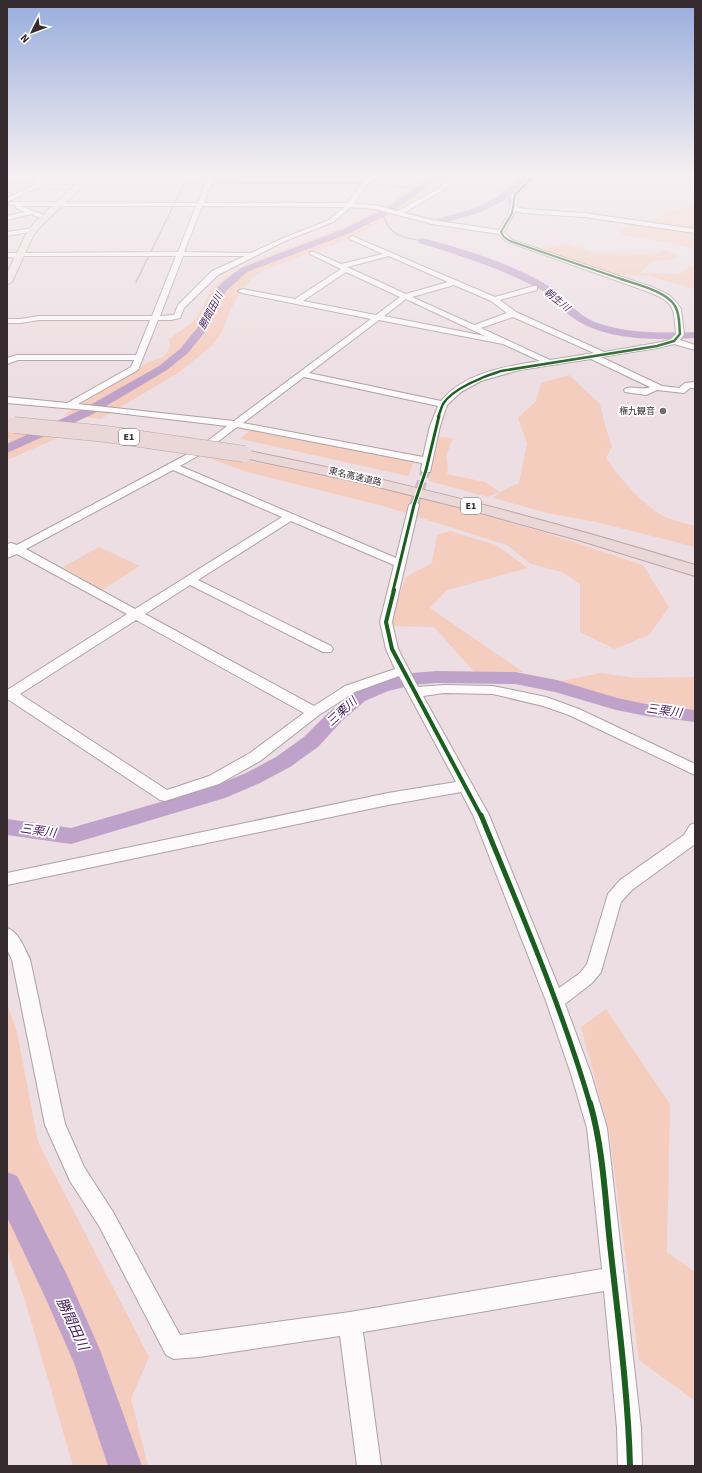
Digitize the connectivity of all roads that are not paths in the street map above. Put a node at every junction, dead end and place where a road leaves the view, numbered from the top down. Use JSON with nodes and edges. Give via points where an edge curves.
{"nodes":[{"id":1,"x":26,"y":243,"type":"edge"},
{"id":2,"x":184,"y":243,"type":"edge"},
{"id":3,"x":279,"y":243,"type":"edge"},
{"id":4,"x":363,"y":243,"type":"edge"},
{"id":5,"x":515,"y":243,"type":"edge"},
{"id":6,"x":180,"y":254,"type":"junction"},
{"id":7,"x":252,"y":254,"type":"junction"},
{"id":8,"x":312,"y":254,"type":"dead end"},
{"id":9,"x":390,"y":254,"type":"junction"},
{"id":10,"x":20,"y":255,"type":"junction"},
{"id":11,"x":7,"y":256,"type":"edge"},
{"id":12,"x":343,"y":267,"type":"junction"},
{"id":13,"x":7,"y":282,"type":"edge"},
{"id":14,"x":456,"y":282,"type":"junction"},
{"id":15,"x":534,"y":288,"type":"dead end"},
{"id":16,"x":242,"y":291,"type":"dead end"},
{"id":17,"x":406,"y":296,"type":"junction"},
{"id":18,"x":494,"y":299,"type":"junction"},
{"id":19,"x":296,"y":302,"type":"junction"},
{"id":20,"x":513,"y":314,"type":"junction"},
{"id":21,"x":376,"y":317,"type":"junction"},
{"id":22,"x":154,"y":318,"type":"junction"},
{"id":23,"x":7,"y":321,"type":"edge"},
{"id":24,"x":473,"y":328,"type":"junction"},
{"id":25,"x":463,"y":335,"type":"junction"},
{"id":26,"x":677,"y":337,"type":"junction"},
{"id":27,"x":484,"y":339,"type":"junction"},
{"id":28,"x":445,"y":341,"type":"dead end"},
{"id":29,"x":503,"y":342,"type":"junction"},
{"id":30,"x":473,"y":344,"type":"dead end"},
{"id":31,"x":695,"y":348,"type":"edge"},
{"id":32,"x":604,"y":354,"type":"junction"},
{"id":33,"x":592,"y":356,"type":"junction"},
{"id":34,"x":139,"y":357,"type":"junction"},
{"id":35,"x":7,"y":362,"type":"edge"},
{"id":36,"x":548,"y":362,"type":"junction"},
{"id":37,"x":303,"y":374,"type":"junction"},
{"id":38,"x":695,"y":385,"type":"edge"},
{"id":39,"x":656,"y":387,"type":"junction"},
{"id":40,"x":628,"y":390,"type":"dead end"},
{"id":41,"x":7,"y":400,"type":"edge"},
{"id":42,"x":443,"y":404,"type":"junction"},
{"id":43,"x":68,"y":405,"type":"junction"},
{"id":44,"x":12,"y":422,"type":"edge"},
{"id":45,"x":235,"y":424,"type":"junction"},
{"id":46,"x":247,"y":451,"type":"junction"},
{"id":47,"x":173,"y":466,"type":"junction"},
{"id":48,"x":414,"y":505,"type":"tunnel mouth"},
{"id":49,"x":289,"y":516,"type":"junction"},
{"id":50,"x":10,"y":550,"type":"edge"},
{"id":51,"x":695,"y":562,"type":"edge"},
{"id":52,"x":401,"y":564,"type":"junction"},
{"id":53,"x":695,"y":572,"type":"edge"},
{"id":54,"x":190,"y":580,"type":"junction"},
{"id":55,"x":135,"y":615,"type":"junction"},
{"id":56,"x":327,"y":649,"type":"dead end"},
{"id":57,"x":403,"y":671,"type":"junction"},
{"id":58,"x":415,"y":692,"type":"junction"},
{"id":59,"x":9,"y":695,"type":"edge"},
{"id":60,"x":314,"y":712,"type":"junction"},
{"id":61,"x":695,"y":770,"type":"edge"},
{"id":62,"x":465,"y":786,"type":"junction"},
{"id":63,"x":695,"y":829,"type":"edge"},
{"id":64,"x":7,"y":879,"type":"edge"},
{"id":65,"x":7,"y":935,"type":"edge"},
{"id":66,"x":555,"y":1001,"type":"junction"},
{"id":67,"x":614,"y":1280,"type":"junction"},
{"id":68,"x":350,"y":1323,"type":"junction"},
{"id":69,"x":369,"y":1466,"type":"edge"},
{"id":70,"x":630,"y":1466,"type":"edge"}],
"edges":[{"from":1,"to":10,"type":"main road"},
{"from":2,"to":6,"type":"street"},
{"from":3,"to":7,"type":"street"},
{"from":4,"to":9,"type":"street"},
{"from":5,"to":26,"type":"street","via":[[666,297],[678,308]]},
{"from":6,"to":7,"type":"street"},
{"from":6,"to":10,"type":"street"},
{"from":6,"to":22,"type":"street"},
{"from":7,"to":22,"type":"street","via":[[215,273],[181,307],[177,316]]},
{"from":8,"to":12,"type":"street"},
{"from":9,"to":12,"type":"street"},
{"from":9,"to":14,"type":"street"},
{"from":10,"to":11,"type":"street"},
{"from":10,"to":13,"type":"main road"},
{"from":12,"to":17,"type":"street"},
{"from":12,"to":19,"type":"street"},
{"from":14,"to":17,"type":"street"},
{"from":14,"to":18,"type":"street"},
{"from":15,"to":18,"type":"street"},
{"from":16,"to":19,"type":"street"},
{"from":17,"to":21,"type":"street"},
{"from":17,"to":24,"type":"street"},
{"from":18,"to":20,"type":"street"},
{"from":19,"to":21,"type":"street"},
{"from":20,"to":24,"type":"street"},
{"from":20,"to":32,"type":"street"},
{"from":21,"to":25,"type":"street"},
{"from":21,"to":37,"type":"street"},
{"from":22,"to":23,"type":"street","via":[[46,318]]},
{"from":22,"to":34,"type":"street"},
{"from":24,"to":29,"type":"street"},
{"from":25,"to":27,"type":"street"},
{"from":25,"to":28,"type":"street"},
{"from":26,"to":31,"type":"street"},
{"from":26,"to":32,"type":"street","via":[[658,346]]},
{"from":27,"to":29,"type":"street"},
{"from":27,"to":30,"type":"street"},
{"from":29,"to":36,"type":"street"},
{"from":32,"to":33,"type":"street"},
{"from":33,"to":36,"type":"street"},
{"from":33,"to":39,"type":"street"},
{"from":34,"to":35,"type":"street","via":[[17,358]]},
{"from":34,"to":43,"type":"street","via":[[135,368]]},
{"from":36,"to":42,"type":"street","via":[[488,375],[460,389]]},
{"from":37,"to":42,"type":"street","via":[[414,400]]},
{"from":37,"to":45,"type":"street"},
{"from":38,"to":39,"type":"street","via":[[688,385],[681,390]]},
{"from":39,"to":40,"type":"street","via":[[646,392]]},
{"from":41,"to":43,"type":"street"},
{"from":42,"to":45,"type":"street","via":[[427,465]]},
{"from":43,"to":45,"type":"street"},
{"from":44,"to":46,"type":"highway","name":"東名高速道路","number":"E1","bridge":true},
{"from":45,"to":47,"type":"street","via":[[200,451]]},
{"from":46,"to":51,"type":"highway","name":"東名高速道路","number":"E1","via":[[397,479],[481,500]]},
{"from":46,"to":53,"type":"highway","name":"東名高速道路","number":"E1","via":[[293,464],[428,494],[562,531]]},
{"from":47,"to":49,"type":"street"},
{"from":47,"to":50,"type":"street"},
{"from":48,"to":52,"type":"street"},
{"from":49,"to":52,"type":"street"},
{"from":49,"to":54,"type":"street"},
{"from":50,"to":55,"type":"street"},
{"from":52,"to":57,"type":"street","via":[[386,622],[392,649]]},
{"from":54,"to":55,"type":"street"},
{"from":54,"to":56,"type":"street"},
{"from":55,"to":59,"type":"street"},
{"from":55,"to":60,"type":"street"},
{"from":57,"to":58,"type":"street"},
{"from":57,"to":60,"type":"street","via":[[350,689]]},
{"from":58,"to":61,"type":"street","via":[[444,689],[492,690],[546,702],[574,712]]},
{"from":58,"to":62,"type":"street"},
{"from":59,"to":60,"type":"street","via":[[165,796],[214,780],[255,757]]},
{"from":62,"to":64,"type":"street","via":[[388,799]]},
{"from":62,"to":66,"type":"street","via":[[481,815]]},
{"from":63,"to":66,"type":"street","via":[[690,839],[626,885],[614,899],[596,967],[586,978]]},
{"from":65,"to":68,"type":"street","via":[[21,959],[56,1125],[77,1174],[106,1219],[174,1347]]},
{"from":66,"to":67,"type":"street","via":[[597,1128]]},
{"from":67,"to":68,"type":"street"},
{"from":67,"to":70,"type":"street","via":[[629,1428]]},
{"from":68,"to":69,"type":"street"}]}
